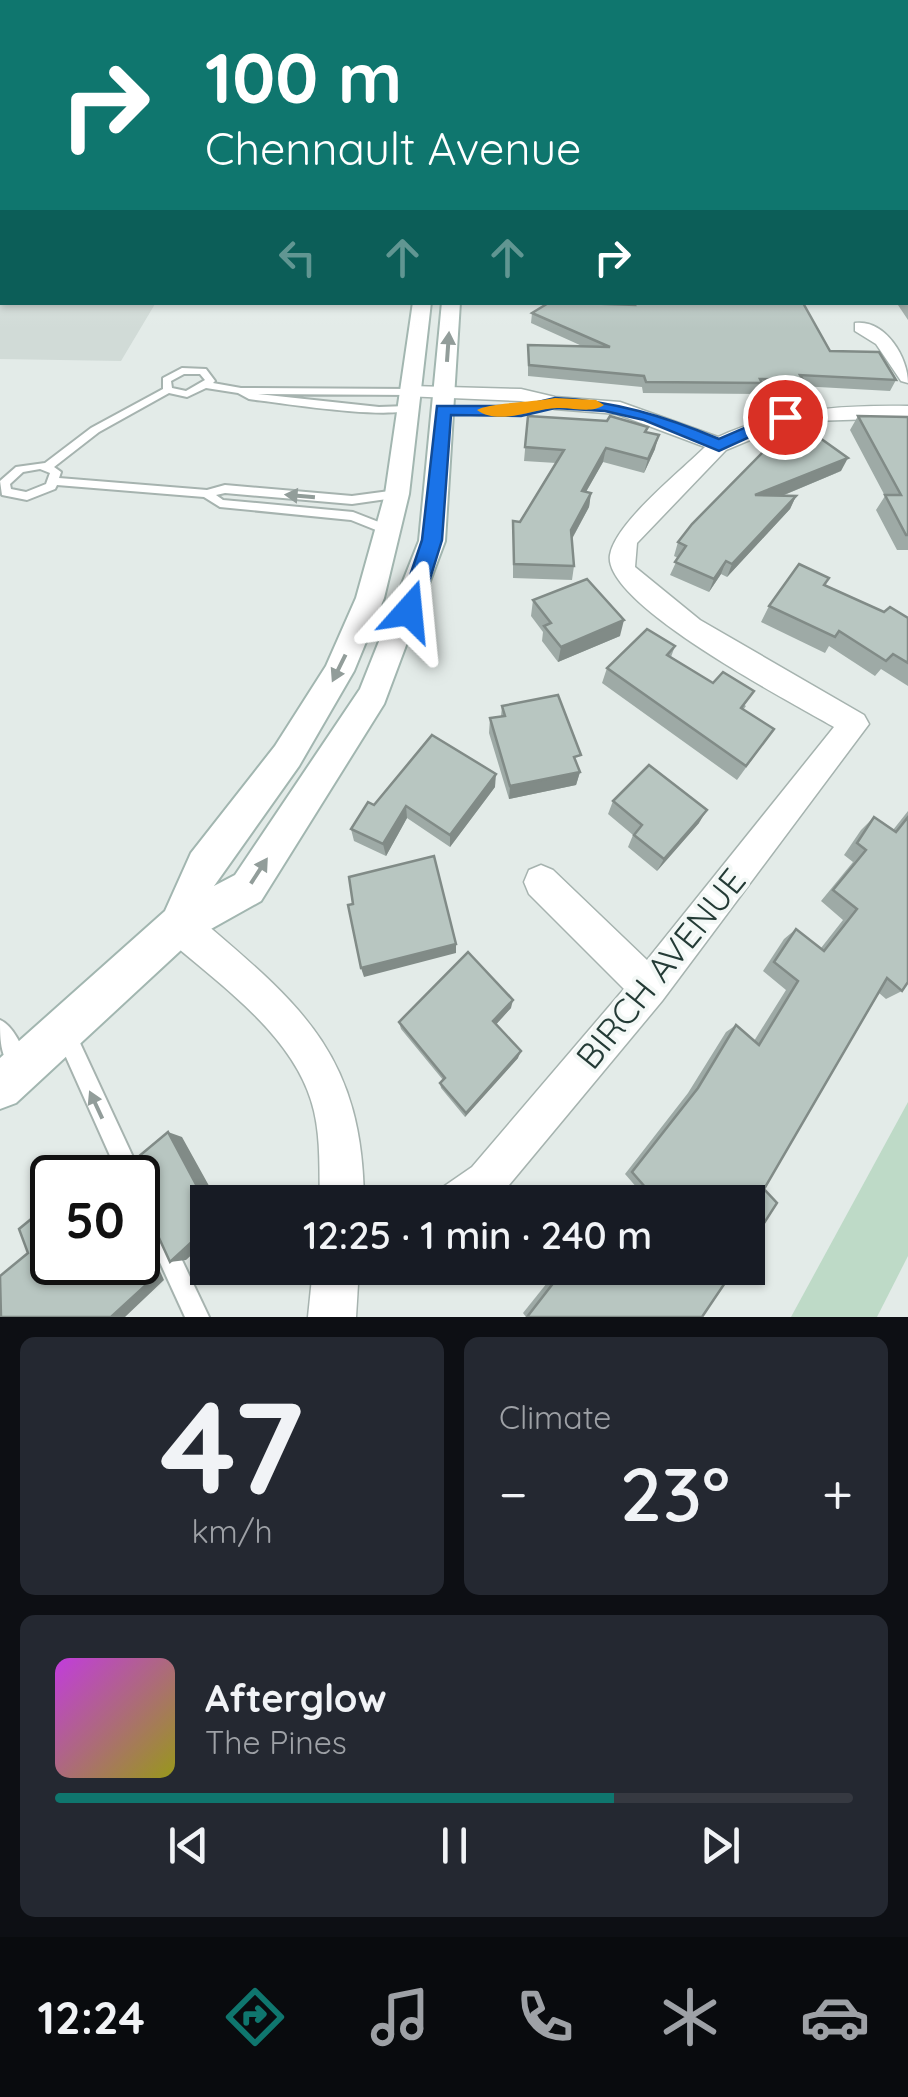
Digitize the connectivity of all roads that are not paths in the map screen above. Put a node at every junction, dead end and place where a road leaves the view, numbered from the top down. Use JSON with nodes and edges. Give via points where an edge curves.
{"nodes":[{"id":1,"x":422,"y":305,"type":"edge"},
{"id":2,"x":452,"y":305,"type":"edge"},
{"id":3,"x":861,"y":327,"type":"dead end"},
{"id":4,"x":908,"y":377,"type":"edge"},
{"id":5,"x":207,"y":386,"type":"junction"},
{"id":6,"x":325,"y":389,"type":"junction"},
{"id":7,"x":168,"y":390,"type":"junction"},
{"id":8,"x":241,"y":391,"type":"junction"},
{"id":9,"x":410,"y":401,"type":"junction"},
{"id":10,"x":444,"y":401,"type":"junction"},
{"id":11,"x":320,"y":402,"type":"junction"},
{"id":12,"x":908,"y":412,"type":"edge"},
{"id":13,"x":719,"y":445,"type":"junction"},
{"id":14,"x":48,"y":466,"type":"junction"},
{"id":15,"x":55,"y":481,"type":"junction"},
{"id":16,"x":207,"y":494,"type":"junction"},
{"id":17,"x":397,"y":494,"type":"junction"},
{"id":18,"x":390,"y":530,"type":"junction"},
{"id":19,"x":541,"y":882,"type":"dead end"},
{"id":20,"x":180,"y":925,"type":"junction"},
{"id":21,"x":649,"y":988,"type":"junction"},
{"id":22,"x":0,"y":1030,"type":"edge"},
{"id":23,"x":64,"y":1030,"type":"junction"},
{"id":24,"x":11,"y":1077,"type":"edge"},
{"id":25,"x":121,"y":1155,"type":"edge"},
{"id":26,"x":342,"y":1185,"type":"edge"},
{"id":27,"x":482,"y":1185,"type":"edge"},
{"id":28,"x":160,"y":1240,"type":"edge"},
{"id":29,"x":335,"y":1285,"type":"edge"},
{"id":30,"x":197,"y":1317,"type":"edge"},
{"id":31,"x":332,"y":1317,"type":"edge"}],
"edges":[{"from":1,"to":9,"type":"main road"},
{"from":10,"to":2,"type":"main road","one_way":true},
{"from":3,"to":4,"type":"street","via":[[886,345]]},
{"from":5,"to":7,"type":"lane","via":[[188,394]]},
{"from":5,"to":7,"type":"lane","via":[[208,374],[189,370],[169,377]]},
{"from":5,"to":8,"type":"lane"},
{"from":6,"to":8,"type":"lane"},
{"from":6,"to":9,"type":"lane"},
{"from":6,"to":11,"type":"lane"},
{"from":7,"to":14,"type":"lane","via":[[95,430]]},
{"from":8,"to":11,"type":"lane"},
{"from":9,"to":10,"type":"street"},
{"from":9,"to":11,"type":"lane"},
{"from":9,"to":17,"type":"main road"},
{"from":10,"to":13,"type":"street","via":[[521,411],[555,403],[635,412]]},
{"from":20,"to":10,"type":"main road","one_way":true,"via":[[248,888],[373,695],[432,540]]},
{"from":12,"to":13,"type":"street","via":[[785,417]]},
{"from":13,"to":21,"type":"street","name":"BIRCH AVENUE","via":[[627,538],[623,569],[651,600],[854,724]]},
{"from":14,"to":15,"type":"lane"},
{"from":14,"to":15,"type":"lane","via":[[20,469],[4,488],[27,496]]},
{"from":15,"to":16,"type":"lane"},
{"from":17,"to":16,"type":"lane","one_way":true,"via":[[352,500]]},
{"from":16,"to":18,"type":"lane","via":[[220,502],[352,516]]},
{"from":17,"to":18,"type":"main road"},
{"from":18,"to":20,"type":"main road","one_way":true,"via":[[339,672],[288,756],[204,866]]},
{"from":19,"to":21,"type":"street"},
{"from":20,"to":23,"type":"main road"},
{"from":20,"to":26,"type":"street","via":[[312,1051],[340,1121]]},
{"from":21,"to":27,"type":"street","name":"BIRCH AVENUE"},
{"from":22,"to":24,"type":"lane"},
{"from":23,"to":24,"type":"main road"},
{"from":25,"to":23,"type":"lane","one_way":true},
{"from":28,"to":30,"type":"lane"},
{"from":29,"to":31,"type":"street"}]}
